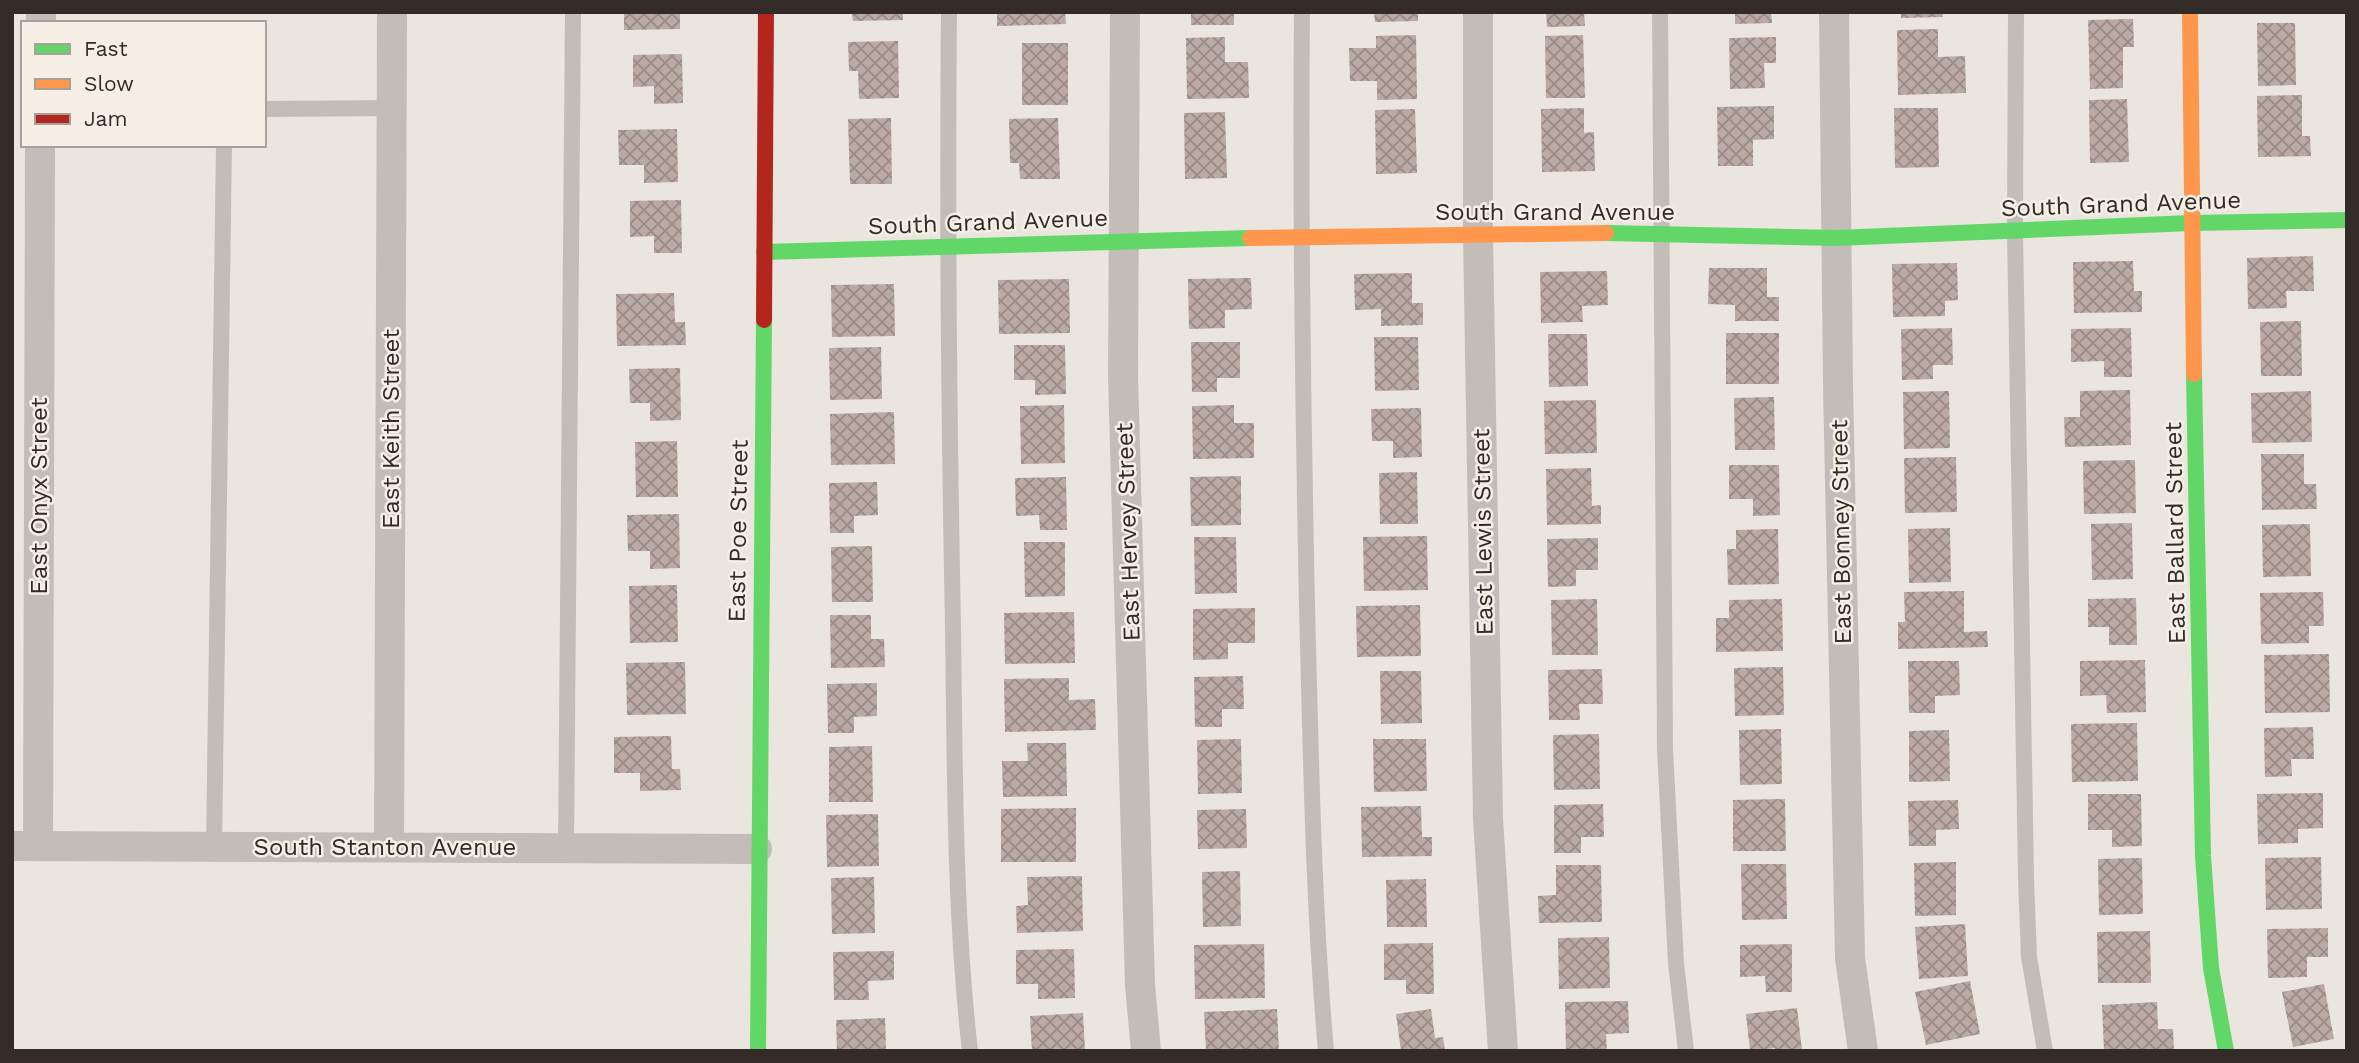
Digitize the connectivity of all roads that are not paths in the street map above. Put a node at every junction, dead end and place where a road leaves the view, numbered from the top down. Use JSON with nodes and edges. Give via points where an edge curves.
{"nodes":[{"id":1,"x":392,"y":12,"type":"edge"},
{"id":2,"x":573,"y":12,"type":"edge"},
{"id":3,"x":766,"y":12,"type":"edge"},
{"id":4,"x":949,"y":12,"type":"edge"},
{"id":5,"x":1125,"y":12,"type":"edge"},
{"id":6,"x":1302,"y":12,"type":"edge"},
{"id":7,"x":1478,"y":12,"type":"edge"},
{"id":8,"x":1660,"y":12,"type":"edge"},
{"id":9,"x":1834,"y":12,"type":"edge"},
{"id":10,"x":2016,"y":12,"type":"edge"},
{"id":11,"x":2190,"y":12,"type":"edge"},
{"id":12,"x":392,"y":108,"type":"junction"},
{"id":13,"x":266,"y":109,"type":"edge"},
{"id":14,"x":40,"y":147,"type":"edge"},
{"id":15,"x":224,"y":147,"type":"edge"},
{"id":16,"x":2347,"y":220,"type":"edge"},
{"id":17,"x":2191,"y":223,"type":"junction"},
{"id":18,"x":2015,"y":230,"type":"junction"},
{"id":19,"x":1660,"y":234,"type":"junction"},
{"id":20,"x":1478,"y":235,"type":"junction"},
{"id":21,"x":1299,"y":237,"type":"junction"},
{"id":22,"x":1837,"y":238,"type":"junction"},
{"id":23,"x":1123,"y":240,"type":"junction"},
{"id":24,"x":946,"y":246,"type":"junction"},
{"id":25,"x":764,"y":252,"type":"junction"},
{"id":26,"x":25,"y":846,"type":"edge"},
{"id":27,"x":215,"y":846,"type":"junction"},
{"id":28,"x":389,"y":846,"type":"junction"},
{"id":29,"x":566,"y":847,"type":"junction"},
{"id":30,"x":757,"y":849,"type":"junction"},
{"id":31,"x":758,"y":1051,"type":"edge"},
{"id":32,"x":970,"y":1051,"type":"edge"},
{"id":33,"x":1146,"y":1051,"type":"edge"},
{"id":34,"x":1325,"y":1051,"type":"edge"},
{"id":35,"x":1503,"y":1051,"type":"edge"},
{"id":36,"x":1686,"y":1051,"type":"edge"},
{"id":37,"x":1863,"y":1051,"type":"edge"},
{"id":38,"x":2045,"y":1051,"type":"edge"},
{"id":39,"x":2226,"y":1051,"type":"edge"}],
"edges":[{"from":1,"to":12,"type":"street","name":"East Keith Street"},
{"from":2,"to":29,"type":"lane"},
{"from":3,"to":25,"type":"street","name":"East Poe Street"},
{"from":4,"to":24,"type":"lane"},
{"from":5,"to":23,"type":"street","name":"East Hervey Street"},
{"from":6,"to":21,"type":"lane"},
{"from":7,"to":20,"type":"street","name":"East Lewis Street"},
{"from":8,"to":19,"type":"lane"},
{"from":9,"to":22,"type":"street","name":"East Bonney Street"},
{"from":10,"to":18,"type":"lane"},
{"from":11,"to":17,"type":"street","name":"East Ballard Street"},
{"from":12,"to":13,"type":"lane"},
{"from":12,"to":28,"type":"street","name":"East Keith Street"},
{"from":14,"to":26,"type":"street","name":"East Onyx Street"},
{"from":15,"to":27,"type":"lane"},
{"from":16,"to":17,"type":"street","name":"South Grand Avenue"},
{"from":17,"to":18,"type":"street","name":"South Grand Avenue"},
{"from":17,"to":39,"type":"street","name":"East Ballard Street","via":[[2203,856],[2211,968]]},
{"from":18,"to":22,"type":"street","name":"South Grand Avenue"},
{"from":18,"to":38,"type":"lane","via":[[2026,877],[2029,957]]},
{"from":19,"to":20,"type":"street","name":"South Grand Avenue"},
{"from":19,"to":22,"type":"street","name":"South Grand Avenue"},
{"from":19,"to":36,"type":"lane","via":[[1665,749],[1676,963]]},
{"from":20,"to":21,"type":"street","name":"South Grand Avenue"},
{"from":20,"to":35,"type":"street","name":"East Lewis Street","via":[[1488,819]]},
{"from":21,"to":23,"type":"street","name":"South Grand Avenue"},
{"from":21,"to":34,"type":"lane","via":[[1315,923]]},
{"from":22,"to":37,"type":"street","name":"East Bonney Street","via":[[1850,958]]},
{"from":23,"to":24,"type":"street","name":"South Grand Avenue"},
{"from":23,"to":33,"type":"street","name":"East Hervey Street","via":[[1140,985]]},
{"from":24,"to":25,"type":"street","name":"South Grand Avenue"},
{"from":24,"to":32,"type":"lane","via":[[954,714],[963,988]]},
{"from":25,"to":30,"type":"street","name":"East Poe Street"},
{"from":26,"to":27,"type":"street","name":"South Stanton Avenue"},
{"from":27,"to":28,"type":"street","name":"South Stanton Avenue"},
{"from":28,"to":29,"type":"street","name":"South Stanton Avenue"},
{"from":29,"to":30,"type":"street","name":"South Stanton Avenue"},
{"from":30,"to":31,"type":"street","name":"East Poe Street"}]}
